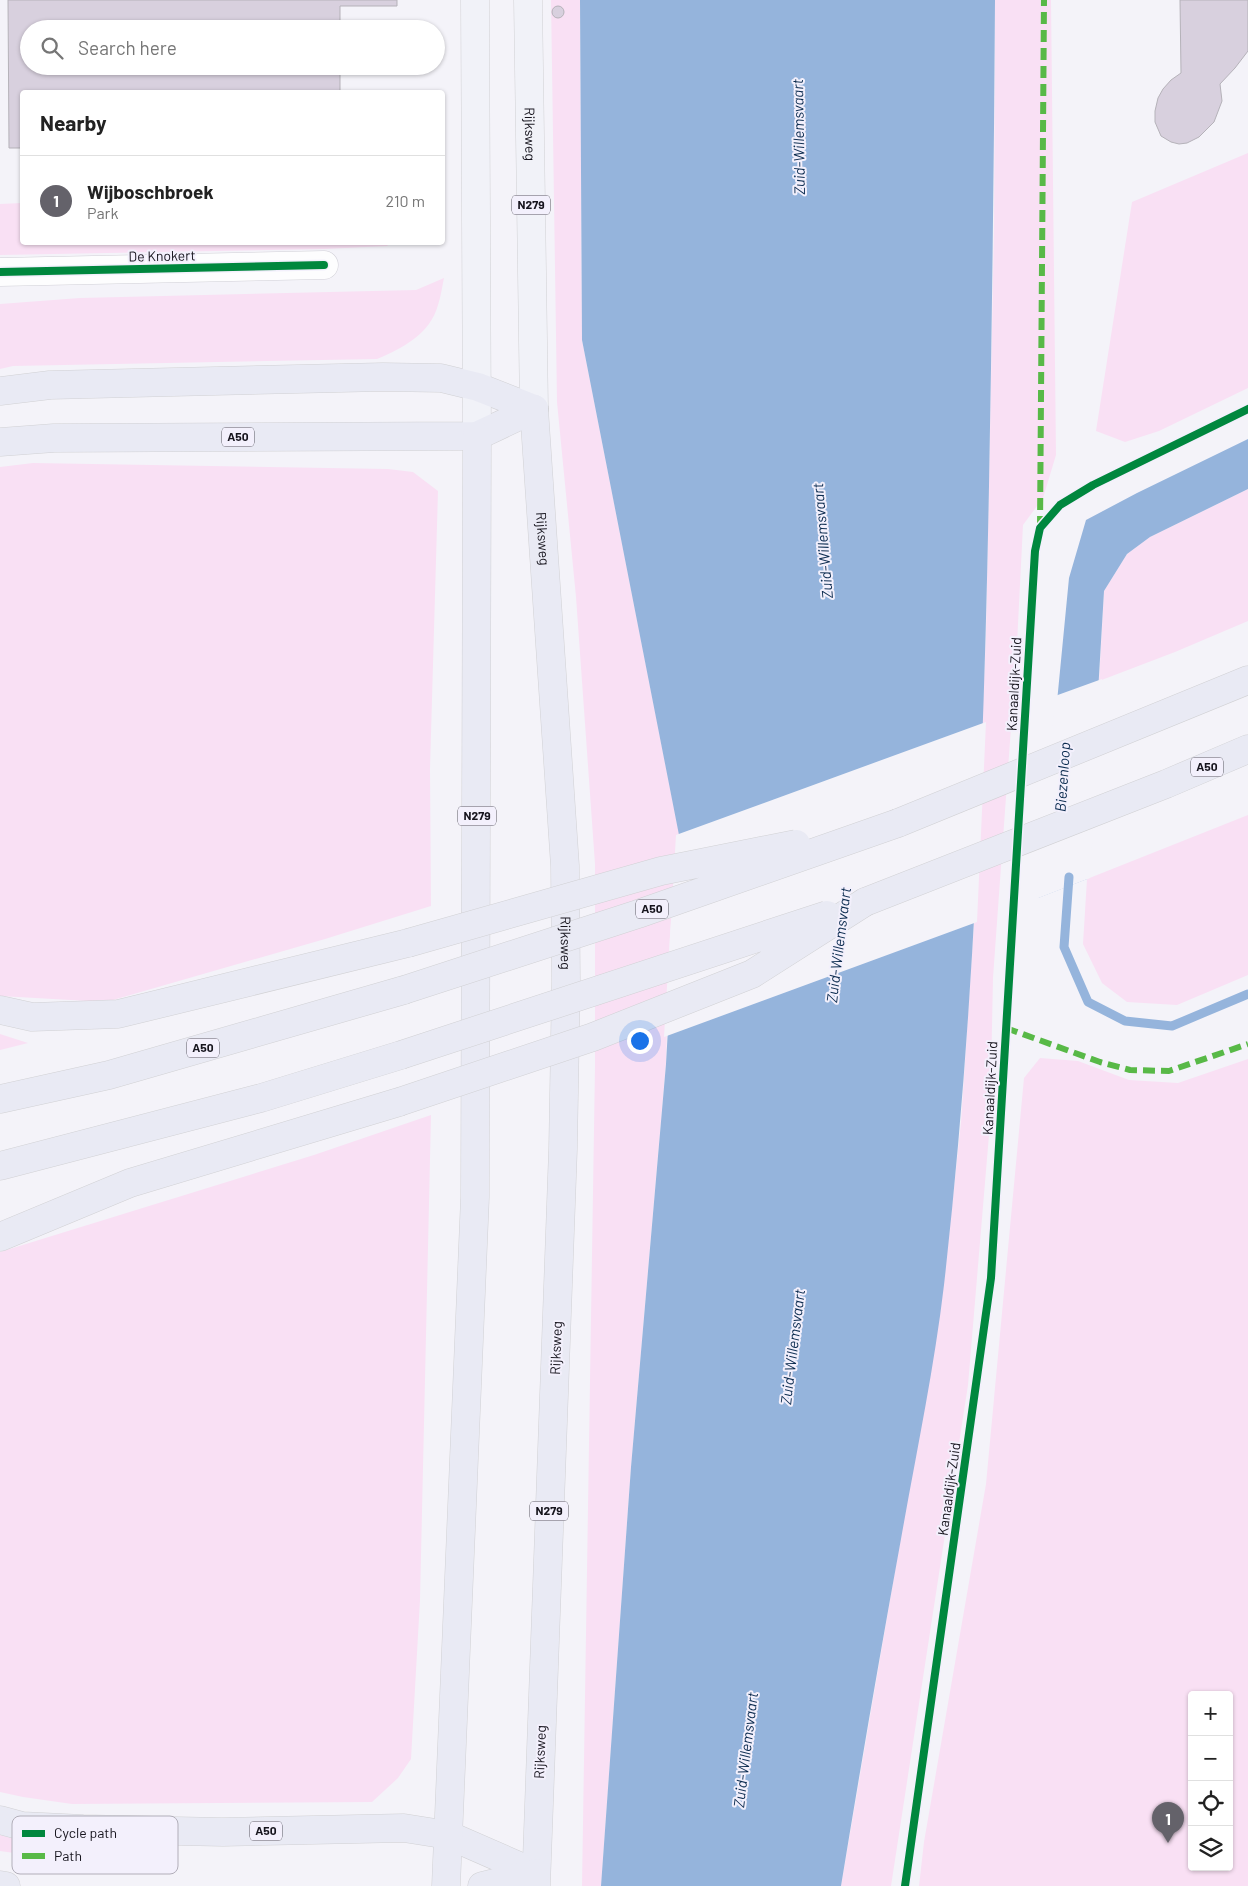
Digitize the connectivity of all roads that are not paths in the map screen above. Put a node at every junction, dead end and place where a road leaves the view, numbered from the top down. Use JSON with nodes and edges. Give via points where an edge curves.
{"nodes":[{"id":1,"x":475,"y":0,"type":"edge"},
{"id":2,"x":528,"y":0,"type":"edge"},
{"id":3,"x":324,"y":265,"type":"dead end"},
{"id":4,"x":0,"y":272,"type":"edge"},
{"id":5,"x":478,"y":387,"type":"junction"},
{"id":6,"x":0,"y":391,"type":"edge"},
{"id":7,"x":534,"y":409,"type":"junction"},
{"id":8,"x":477,"y":436,"type":"junction"},
{"id":9,"x":0,"y":442,"type":"edge"},
{"id":10,"x":1248,"y":680,"type":"edge"},
{"id":11,"x":1248,"y":750,"type":"edge"},
{"id":12,"x":898,"y":823,"type":"junction"},
{"id":13,"x":865,"y":902,"type":"junction"},
{"id":14,"x":0,"y":1010,"type":"edge"},
{"id":15,"x":0,"y":1099,"type":"edge"},
{"id":16,"x":0,"y":1166,"type":"edge"},
{"id":17,"x":0,"y":1237,"type":"edge"},
{"id":18,"x":178,"y":1831,"type":"edge"},
{"id":19,"x":448,"y":1835,"type":"junction"},
{"id":20,"x":536,"y":1880,"type":"edge"},
{"id":21,"x":0,"y":1885,"type":"edge"},
{"id":22,"x":6,"y":1886,"type":"edge"},
{"id":23,"x":446,"y":1886,"type":"edge"},
{"id":24,"x":482,"y":1886,"type":"edge"}],
"edges":[{"from":1,"to":5,"type":"main road","number":"N279"},
{"from":2,"to":7,"type":"main road","name":"Rijksweg","number":"N279"},
{"from":3,"to":4,"type":"street","name":"De Knokert"},
{"from":5,"to":6,"type":"highway","via":[[441,378],[383,376],[50,384]]},
{"from":5,"to":7,"type":"highway"},
{"from":5,"to":8,"type":"main road","number":"N279"},
{"from":7,"to":8,"type":"highway","number":"A50"},
{"from":7,"to":20,"type":"highway","name":"Rijksweg","number":"N279","via":[[565,866],[566,982],[563,1149]]},
{"from":8,"to":9,"type":"highway","number":"A50","via":[[54,438]]},
{"from":8,"to":19,"type":"highway","number":"N279","via":[[475,1197]]},
{"from":10,"to":12,"type":"highway","number":"A50"},
{"from":11,"to":13,"type":"highway","number":"A50"},
{"from":12,"to":14,"type":"highway","number":"A50","bridge":true,"via":[[661,871],[408,943],[118,1014],[32,1017]]},
{"from":12,"to":15,"type":"highway","number":"A50","bridge":true,"via":[[647,911],[404,990],[109,1075]]},
{"from":13,"to":16,"type":"highway","number":"A50","bridge":true,"via":[[401,1056],[261,1098]]},
{"from":13,"to":17,"type":"highway","number":"A50","bridge":true,"via":[[752,974],[593,1036],[399,1102],[130,1183]]},
{"from":18,"to":19,"type":"highway","number":"A50","via":[[404,1828]]},
{"from":19,"to":20,"type":"highway","number":"A50"},
{"from":19,"to":23,"type":"highway","number":"N279"},
{"from":20,"to":24,"type":"highway"},
{"from":21,"to":22,"type":"highway"}]}
